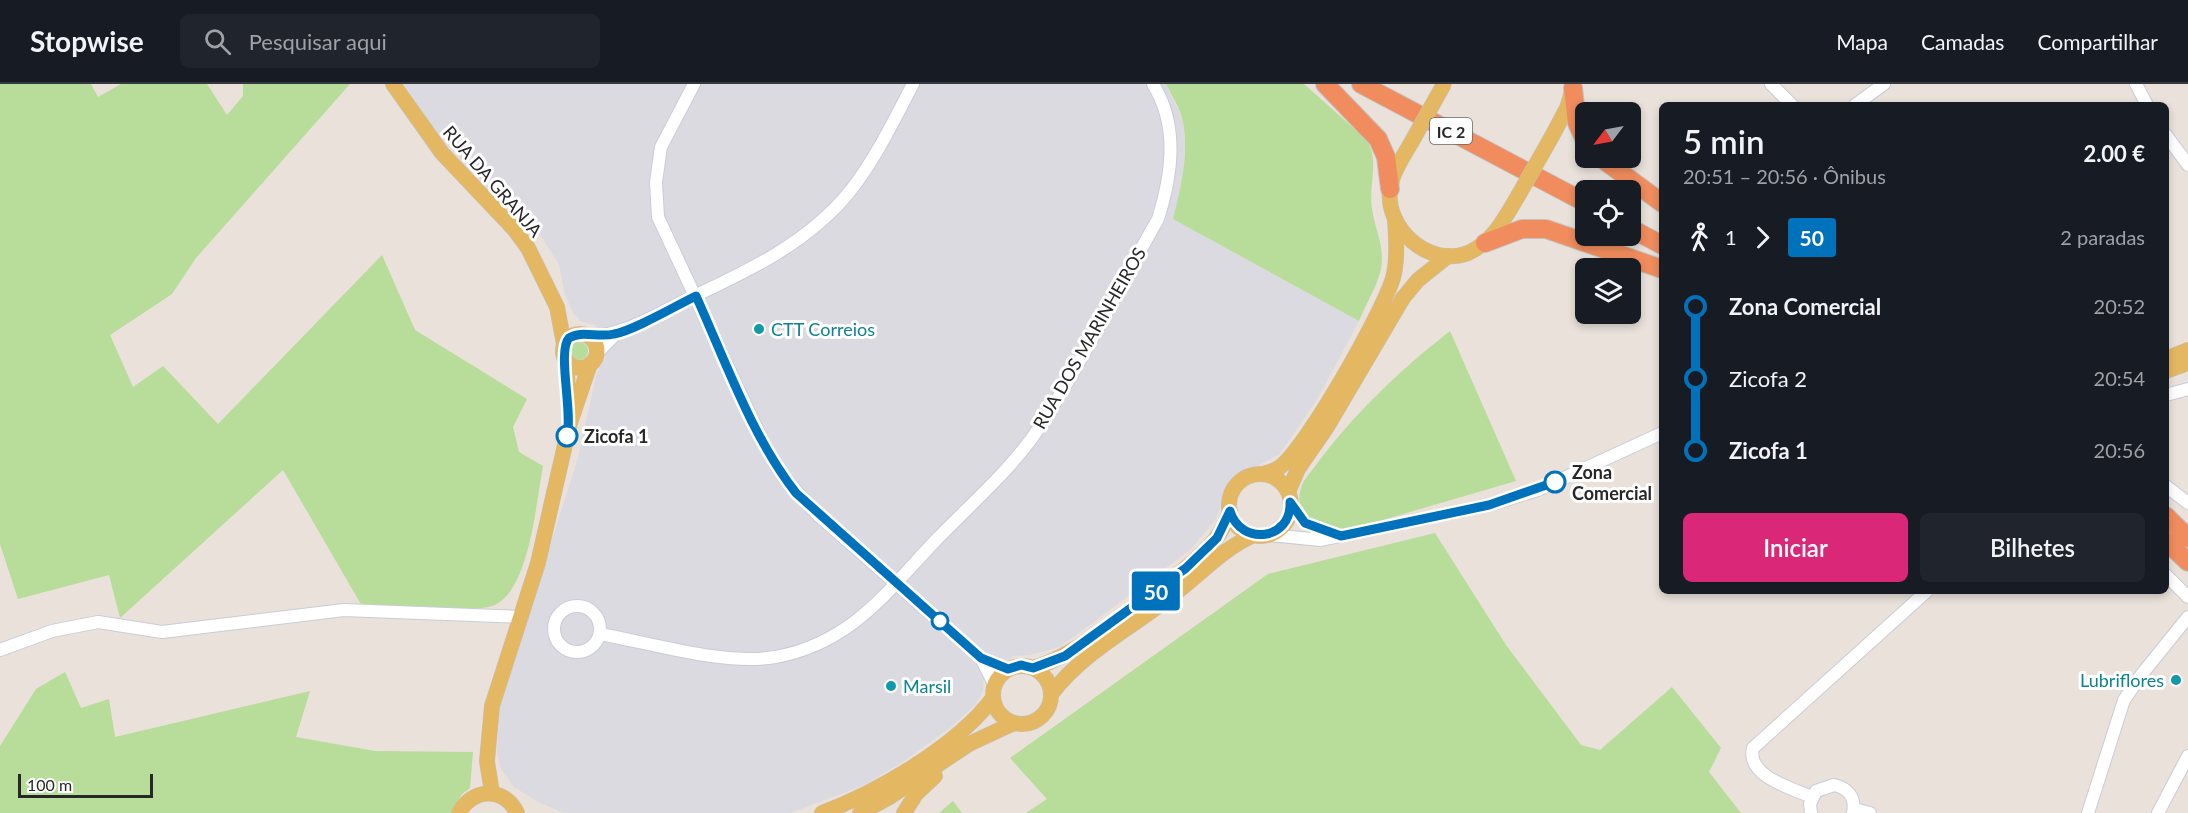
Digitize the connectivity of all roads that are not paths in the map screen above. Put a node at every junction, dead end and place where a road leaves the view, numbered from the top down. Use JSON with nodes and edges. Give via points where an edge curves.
{"nodes":[{"id":1,"x":393,"y":84,"type":"edge"},
{"id":2,"x":694,"y":84,"type":"edge"},
{"id":3,"x":913,"y":84,"type":"edge"},
{"id":4,"x":1153,"y":84,"type":"edge"},
{"id":5,"x":1325,"y":84,"type":"edge"},
{"id":6,"x":1360,"y":84,"type":"edge"},
{"id":7,"x":1372,"y":84,"type":"edge"},
{"id":8,"x":1444,"y":84,"type":"edge"},
{"id":9,"x":1771,"y":84,"type":"edge"},
{"id":10,"x":1884,"y":84,"type":"edge"},
{"id":11,"x":2136,"y":84,"type":"edge"},
{"id":12,"x":1573,"y":86,"type":"edge"},
{"id":13,"x":1789,"y":102,"type":"edge"},
{"id":14,"x":1859,"y":102,"type":"edge"},
{"id":15,"x":2145,"y":102,"type":"edge"},
{"id":16,"x":1575,"y":104,"type":"edge"},
{"id":17,"x":2169,"y":139,"type":"edge"},
{"id":18,"x":2188,"y":165,"type":"edge"},
{"id":19,"x":1615,"y":168,"type":"edge"},
{"id":20,"x":1390,"y":189,"type":"junction"},
{"id":21,"x":1575,"y":190,"type":"edge"},
{"id":22,"x":1575,"y":198,"type":"edge"},
{"id":23,"x":1659,"y":201,"type":"edge"},
{"id":24,"x":1395,"y":219,"type":"junction"},
{"id":25,"x":1641,"y":226,"type":"edge"},
{"id":26,"x":1641,"y":234,"type":"edge"},
{"id":27,"x":1659,"y":234,"type":"edge"},
{"id":28,"x":1485,"y":243,"type":"junction"},
{"id":29,"x":1659,"y":243,"type":"edge"},
{"id":30,"x":1448,"y":256,"type":"junction"},
{"id":31,"x":1659,"y":268,"type":"edge"},
{"id":32,"x":696,"y":296,"type":"junction"},
{"id":33,"x":557,"y":307,"type":"junction"},
{"id":34,"x":616,"y":334,"type":"junction"},
{"id":35,"x":585,"y":335,"type":"junction"},
{"id":36,"x":564,"y":344,"type":"junction"},
{"id":37,"x":2188,"y":350,"type":"edge"},
{"id":38,"x":2169,"y":357,"type":"edge"},
{"id":39,"x":593,"y":359,"type":"junction"},
{"id":40,"x":566,"y":360,"type":"junction"},
{"id":41,"x":2188,"y":363,"type":"edge"},
{"id":42,"x":2169,"y":370,"type":"edge"},
{"id":43,"x":2188,"y":389,"type":"edge"},
{"id":44,"x":2169,"y":394,"type":"edge"},
{"id":45,"x":570,"y":423,"type":"junction"},
{"id":46,"x":1659,"y":434,"type":"edge"},
{"id":47,"x":1263,"y":474,"type":"junction"},
{"id":48,"x":2169,"y":488,"type":"edge"},
{"id":49,"x":1289,"y":497,"type":"junction"},
{"id":50,"x":2188,"y":503,"type":"edge"},
{"id":51,"x":1230,"y":511,"type":"junction"},
{"id":52,"x":2169,"y":519,"type":"edge"},
{"id":53,"x":1262,"y":535,"type":"junction"},
{"id":54,"x":1341,"y":536,"type":"junction"},
{"id":55,"x":2188,"y":538,"type":"edge"},
{"id":56,"x":2169,"y":544,"type":"edge"},
{"id":57,"x":2188,"y":562,"type":"edge"},
{"id":58,"x":2169,"y":578,"type":"edge"},
{"id":59,"x":896,"y":582,"type":"junction"},
{"id":60,"x":1924,"y":594,"type":"edge"},
{"id":61,"x":2188,"y":597,"type":"edge"},
{"id":62,"x":522,"y":617,"type":"junction"},
{"id":63,"x":2188,"y":617,"type":"edge"},
{"id":64,"x":600,"y":634,"type":"dead end"},
{"id":65,"x":0,"y":650,"type":"edge"},
{"id":66,"x":981,"y":658,"type":"junction"},
{"id":67,"x":1033,"y":668,"type":"junction"},
{"id":68,"x":1008,"y":669,"type":"junction"},
{"id":69,"x":994,"y":691,"type":"junction"},
{"id":70,"x":1052,"y":693,"type":"junction"},
{"id":71,"x":1014,"y":723,"type":"junction"},
{"id":72,"x":957,"y":751,"type":"junction"},
{"id":73,"x":2188,"y":756,"type":"edge"},
{"id":74,"x":487,"y":761,"type":"junction"},
{"id":75,"x":492,"y":793,"type":"junction"},
{"id":76,"x":474,"y":796,"type":"junction"},
{"id":77,"x":1812,"y":797,"type":"junction"},
{"id":78,"x":519,"y":811,"type":"edge"},
{"id":79,"x":1853,"y":811,"type":"edge"},
{"id":80,"x":459,"y":813,"type":"edge"},
{"id":81,"x":822,"y":813,"type":"edge"},
{"id":82,"x":860,"y":813,"type":"edge"},
{"id":83,"x":904,"y":813,"type":"edge"},
{"id":84,"x":1811,"y":813,"type":"edge"},
{"id":85,"x":1870,"y":813,"type":"edge"},
{"id":86,"x":2088,"y":813,"type":"edge"},
{"id":87,"x":2158,"y":813,"type":"edge"}],
"edges":[{"from":1,"to":33,"type":"main road","name":"RUA DA GRANJA","via":[[442,153],[518,234]]},
{"from":2,"to":32,"type":"street","via":[[662,147],[656,182],[658,217]]},
{"from":3,"to":32,"type":"street","via":[[885,138],[833,211],[772,257]]},
{"from":4,"to":59,"type":"street","name":"RUA DOS MARINHEIROS","via":[[1167,114],[1171,149],[1169,182],[1158,219],[1041,426],[1007,468]]},
{"from":5,"to":20,"type":"highway","via":[[1378,139],[1386,157]]},
{"from":6,"to":22,"type":"highway","number":"IC 2"},
{"from":7,"to":21,"type":"highway","number":"IC 2"},
{"from":8,"to":20,"type":"main road","bridge":true},
{"from":9,"to":13,"type":"street"},
{"from":10,"to":14,"type":"street"},
{"from":11,"to":15,"type":"street"},
{"from":12,"to":16,"type":"highway"},
{"from":12,"to":28,"type":"main road","bridge":true,"via":[[1567,108],[1551,138],[1500,227]]},
{"from":17,"to":18,"type":"street"},
{"from":19,"to":23,"type":"highway"},
{"from":20,"to":24,"type":"main road"},
{"from":24,"to":30,"type":"main road","via":[[1410,241],[1432,254]]},
{"from":24,"to":47,"type":"main road","via":[[1396,261],[1386,294],[1310,428],[1280,467]]},
{"from":25,"to":27,"type":"highway"},
{"from":26,"to":29,"type":"highway"},
{"from":28,"to":30,"type":"main road"},
{"from":28,"to":31,"type":"highway","via":[[1522,229],[1546,229]]},
{"from":30,"to":49,"type":"main road","via":[[1403,297],[1298,469]]},
{"from":32,"to":34,"type":"street"},
{"from":32,"to":59,"type":"street","via":[[780,473],[819,516]]},
{"from":33,"to":35,"type":"main road","name":"RUA DA GRANJA"},
{"from":33,"to":36,"type":"main road","name":"RUA DA GRANJA"},
{"from":34,"to":35,"type":"street"},
{"from":34,"to":39,"type":"street"},
{"from":35,"to":36,"type":"main road","via":[[569,338]]},
{"from":35,"to":39,"type":"main road","via":[[596,344]]},
{"from":36,"to":40,"type":"main road"},
{"from":37,"to":38,"type":"main road"},
{"from":39,"to":40,"type":"main road","via":[[574,367]]},
{"from":39,"to":45,"type":"main road"},
{"from":40,"to":45,"type":"main road"},
{"from":41,"to":42,"type":"main road"},
{"from":43,"to":44,"type":"street"},
{"from":45,"to":62,"type":"main road"},
{"from":46,"to":54,"type":"street","via":[[1529,493]]},
{"from":47,"to":49,"type":"main road","via":[[1275,478]]},
{"from":47,"to":51,"type":"main road","via":[[1249,476],[1237,484],[1230,497]]},
{"from":48,"to":50,"type":"street"},
{"from":49,"to":53,"type":"main road","via":[[1285,523]]},
{"from":49,"to":54,"type":"street","via":[[1305,523]]},
{"from":51,"to":53,"type":"main road","via":[[1238,527]]},
{"from":51,"to":67,"type":"main road","via":[[1217,538],[1166,584],[1065,656]]},
{"from":52,"to":55,"type":"highway"},
{"from":53,"to":54,"type":"street","via":[[1321,540]]},
{"from":53,"to":70,"type":"main road","via":[[1222,553],[1072,670]]},
{"from":56,"to":57,"type":"highway"},
{"from":58,"to":61,"type":"street"},
{"from":59,"to":64,"type":"street","name":"RUA DOS MARINHEIROS","via":[[837,634],[817,645],[773,658],[724,658]]},
{"from":59,"to":66,"type":"street"},
{"from":60,"to":77,"type":"street","via":[[1753,748],[1752,762],[1760,773]]},
{"from":62,"to":65,"type":"street","via":[[344,610],[162,632],[90,622]]},
{"from":62,"to":74,"type":"main road","via":[[492,706]]},
{"from":63,"to":86,"type":"street","via":[[2124,700]]},
{"from":66,"to":68,"type":"street"},
{"from":66,"to":69,"type":"street"},
{"from":67,"to":68,"type":"main road","via":[[1021,665]]},
{"from":67,"to":70,"type":"main road","via":[[1044,675]]},
{"from":68,"to":69,"type":"main road"},
{"from":69,"to":71,"type":"main road","via":[[1002,717]]},
{"from":69,"to":81,"type":"main road","via":[[970,723],[898,775],[861,797]]},
{"from":70,"to":71,"type":"main road","via":[[1048,710],[1041,717],[1033,723]]},
{"from":71,"to":72,"type":"main road"},
{"from":72,"to":82,"type":"main road"},
{"from":72,"to":83,"type":"main road","via":[[916,794]]},
{"from":73,"to":87,"type":"street"},
{"from":74,"to":75,"type":"main road"},
{"from":74,"to":76,"type":"main road"},
{"from":75,"to":76,"type":"main road"},
{"from":75,"to":78,"type":"main road","via":[[505,798]]},
{"from":76,"to":80,"type":"main road"},
{"from":77,"to":79,"type":"street","via":[[1821,787],[1834,784],[1847,790]]},
{"from":77,"to":84,"type":"street"},
{"from":79,"to":85,"type":"street"}]}
